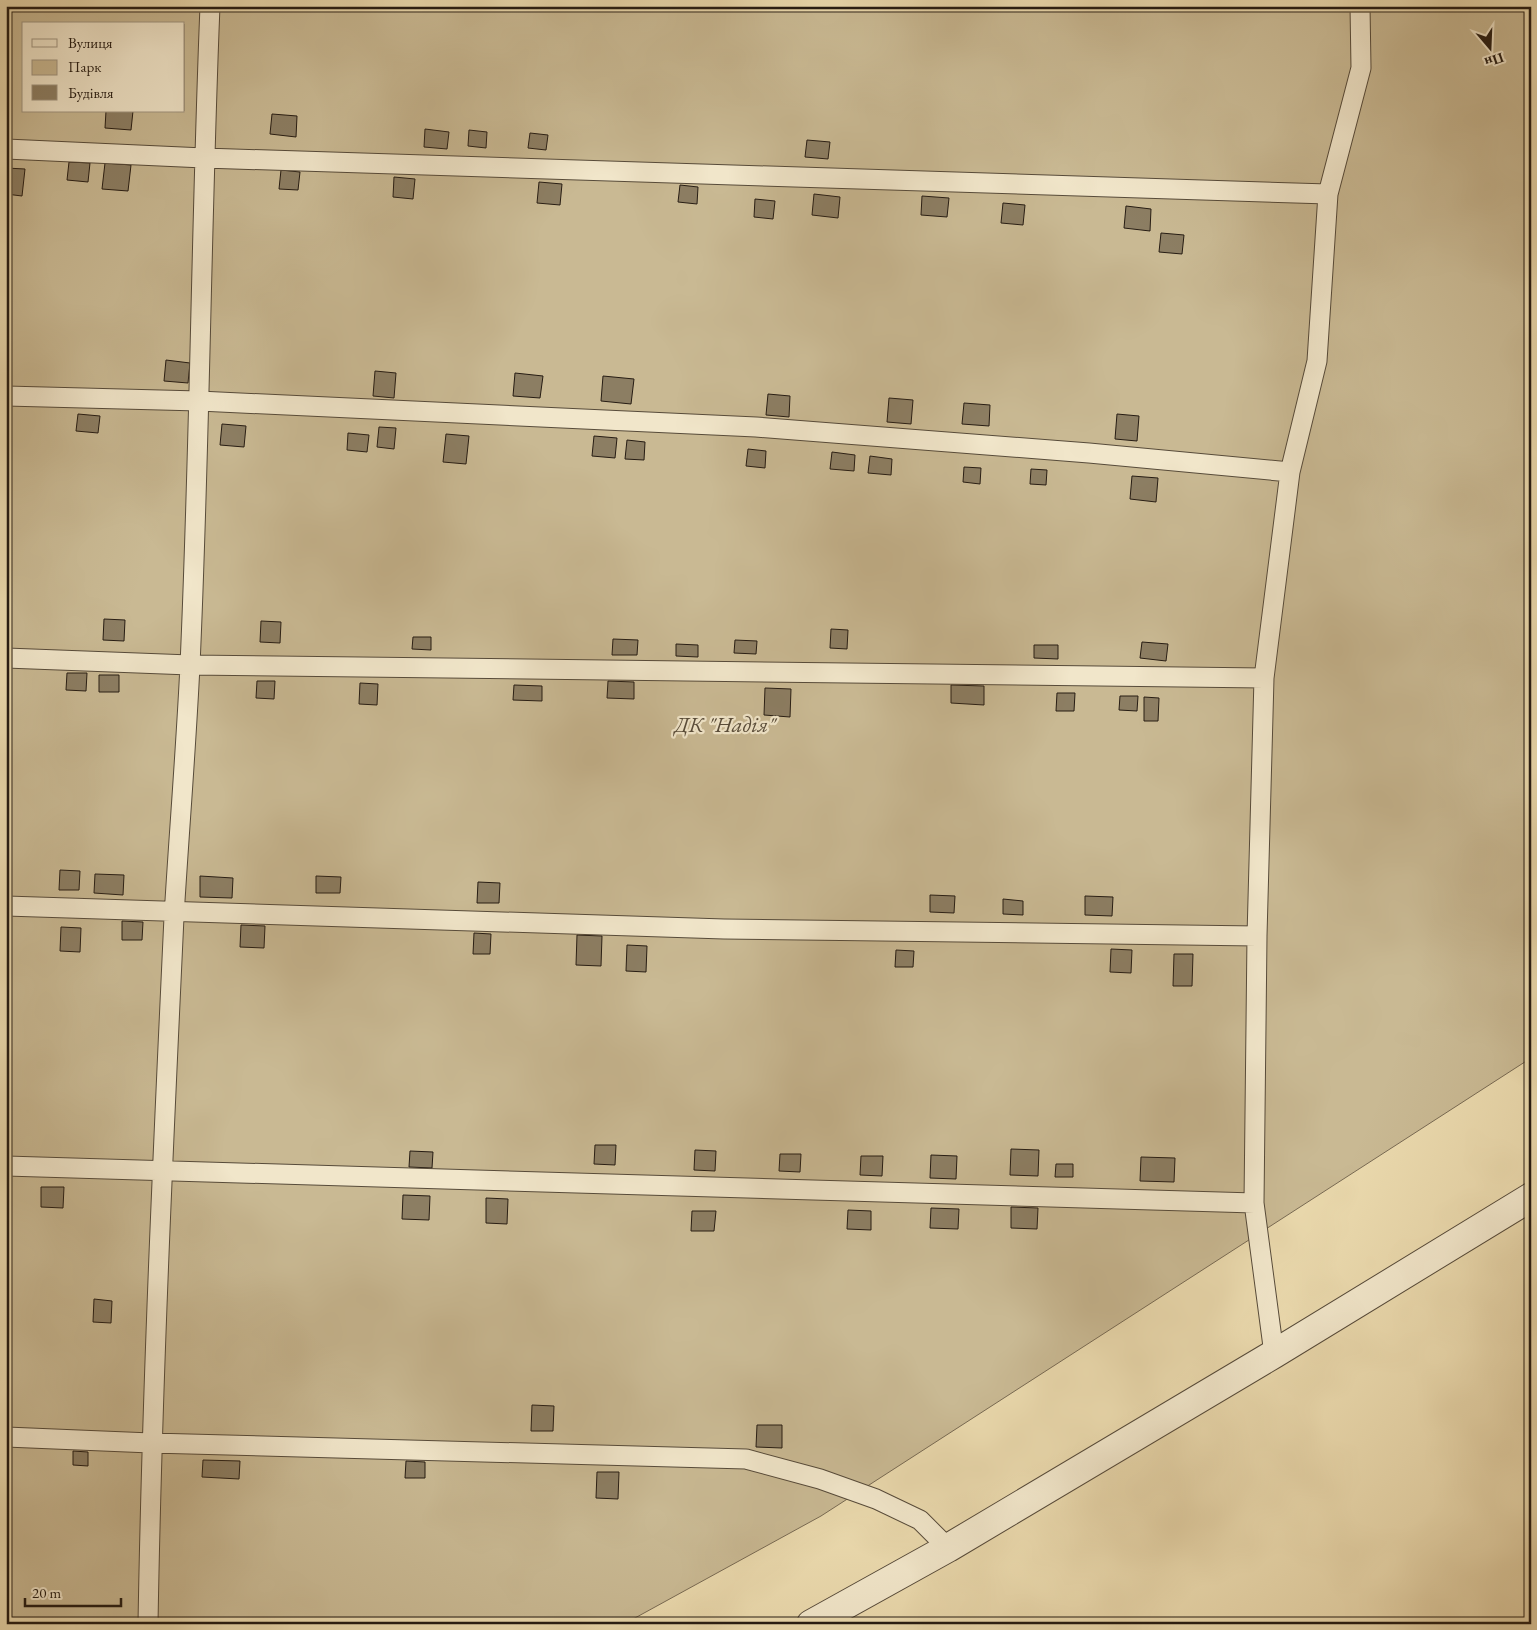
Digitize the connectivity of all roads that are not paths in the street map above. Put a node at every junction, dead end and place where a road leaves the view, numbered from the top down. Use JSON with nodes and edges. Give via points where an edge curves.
{"nodes":[{"id":1,"x":210,"y":6,"type":"edge"},
{"id":2,"x":1360,"y":6,"type":"edge"},
{"id":3,"x":6,"y":148,"type":"edge"},
{"id":4,"x":204,"y":158,"type":"junction"},
{"id":5,"x":1328,"y":194,"type":"junction"},
{"id":6,"x":6,"y":396,"type":"edge"},
{"id":7,"x":199,"y":401,"type":"junction"},
{"id":8,"x":1290,"y":472,"type":"junction"},
{"id":9,"x":6,"y":658,"type":"edge"},
{"id":10,"x":190,"y":665,"type":"junction"},
{"id":11,"x":1264,"y":678,"type":"junction"},
{"id":12,"x":6,"y":906,"type":"edge"},
{"id":13,"x":175,"y":911,"type":"junction"},
{"id":14,"x":1257,"y":936,"type":"junction"},
{"id":15,"x":6,"y":1166,"type":"edge"},
{"id":16,"x":162,"y":1170,"type":"junction"},
{"id":17,"x":1531,"y":1197,"type":"edge"},
{"id":18,"x":1254,"y":1203,"type":"junction"},
{"id":19,"x":1274,"y":1354,"type":"junction"},
{"id":20,"x":6,"y":1437,"type":"edge"},
{"id":21,"x":151,"y":1443,"type":"junction"},
{"id":22,"x":948,"y":1548,"type":"junction"},
{"id":23,"x":148,"y":1624,"type":"edge"},
{"id":24,"x":811,"y":1624,"type":"edge"}],
"edges":[{"from":1,"to":4,"type":"lane"},
{"from":2,"to":5,"type":"lane","via":[[1361,68]]},
{"from":3,"to":4,"type":"lane"},
{"from":4,"to":5,"type":"lane"},
{"from":4,"to":7,"type":"lane"},
{"from":5,"to":8,"type":"lane","via":[[1317,361]]},
{"from":6,"to":7,"type":"lane"},
{"from":7,"to":8,"type":"lane","via":[[756,427]]},
{"from":7,"to":10,"type":"lane"},
{"from":8,"to":11,"type":"lane"},
{"from":9,"to":10,"type":"lane"},
{"from":10,"to":11,"type":"lane"},
{"from":10,"to":13,"type":"lane"},
{"from":11,"to":14,"type":"lane"},
{"from":12,"to":13,"type":"lane"},
{"from":13,"to":14,"type":"lane","via":[[724,928]]},
{"from":13,"to":16,"type":"lane"},
{"from":14,"to":18,"type":"lane"},
{"from":15,"to":16,"type":"lane"},
{"from":16,"to":18,"type":"lane"},
{"from":16,"to":21,"type":"lane"},
{"from":17,"to":19,"type":"street"},
{"from":18,"to":19,"type":"lane"},
{"from":19,"to":22,"type":"street"},
{"from":20,"to":21,"type":"lane"},
{"from":21,"to":22,"type":"lane","via":[[746,1459],[820,1479],[876,1499],[920,1520]]},
{"from":21,"to":23,"type":"lane"},
{"from":22,"to":24,"type":"street"}]}
